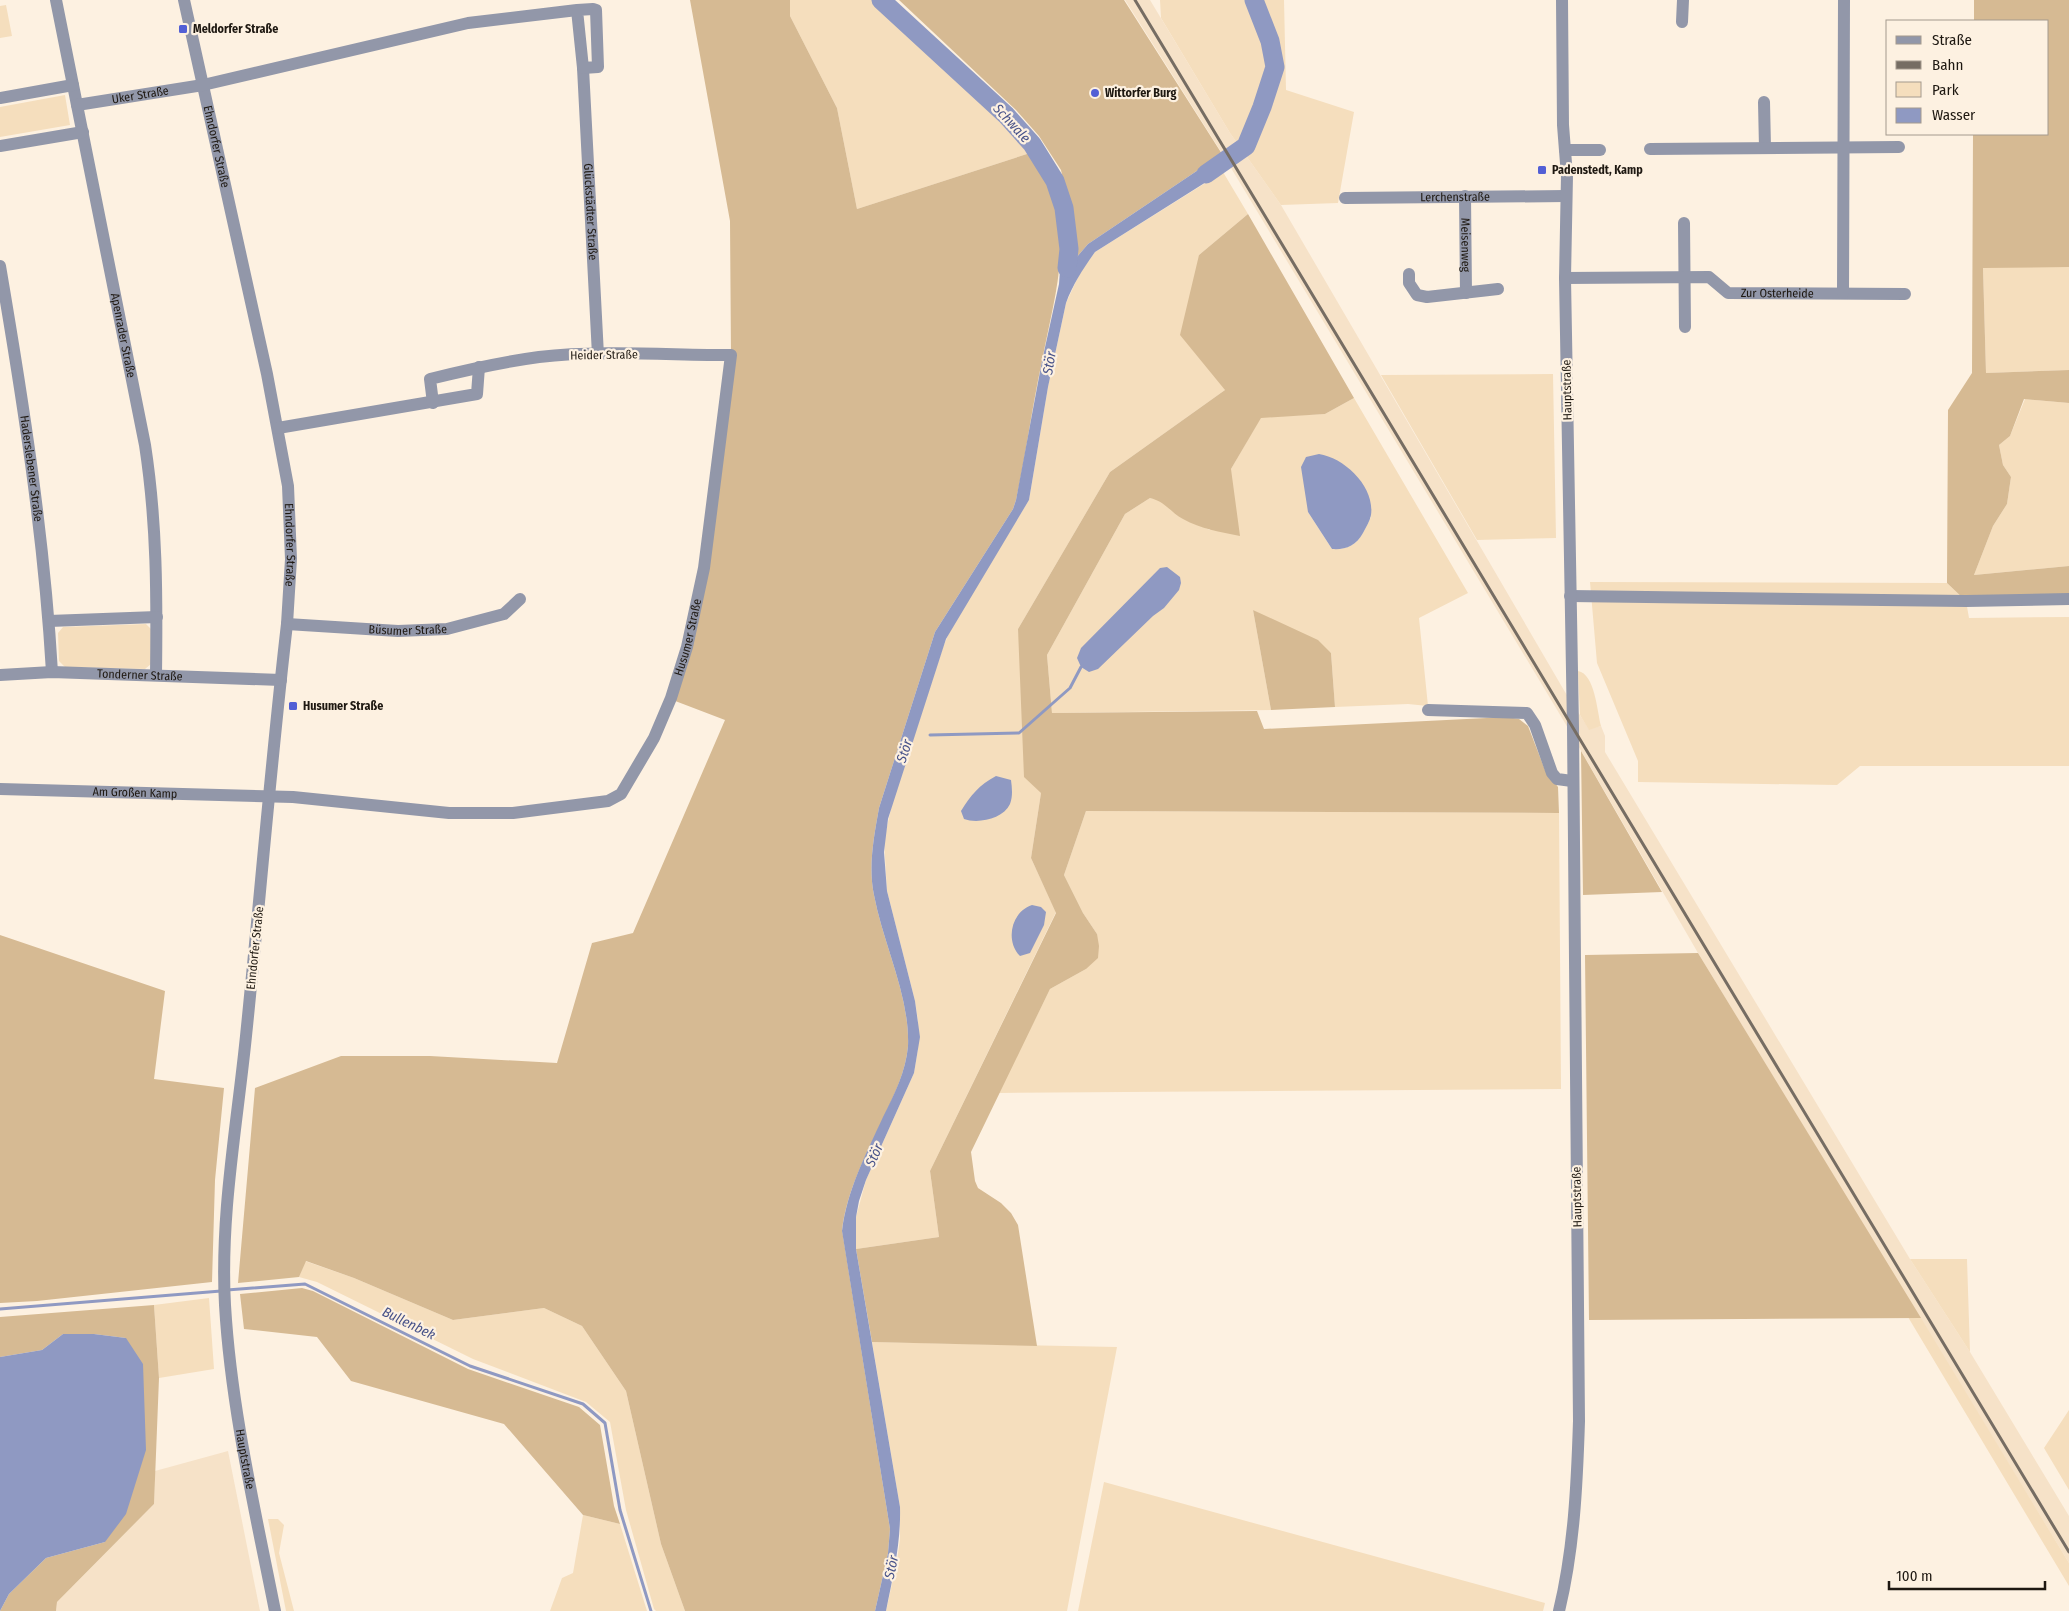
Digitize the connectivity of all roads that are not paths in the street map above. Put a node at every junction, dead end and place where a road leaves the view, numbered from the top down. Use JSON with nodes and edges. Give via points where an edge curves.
{"nodes":[{"id":1,"x":56,"y":0,"type":"edge"},
{"id":2,"x":184,"y":0,"type":"edge"},
{"id":3,"x":1562,"y":0,"type":"edge"},
{"id":4,"x":1682,"y":0,"type":"edge"},
{"id":5,"x":1844,"y":0,"type":"edge"},
{"id":6,"x":592,"y":4,"type":"edge"},
{"id":7,"x":577,"y":10,"type":"junction"},
{"id":8,"x":1682,"y":22,"type":"dead end"},
{"id":9,"x":583,"y":68,"type":"junction"},
{"id":10,"x":73,"y":85,"type":"junction"},
{"id":11,"x":203,"y":85,"type":"junction"},
{"id":12,"x":0,"y":98,"type":"edge"},
{"id":13,"x":1764,"y":102,"type":"dead end"},
{"id":14,"x":77,"y":105,"type":"junction"},
{"id":15,"x":82,"y":132,"type":"junction"},
{"id":16,"x":0,"y":146,"type":"edge"},
{"id":17,"x":1900,"y":147,"type":"dead end"},
{"id":18,"x":1765,"y":148,"type":"junction"},
{"id":19,"x":1844,"y":148,"type":"junction"},
{"id":20,"x":1650,"y":149,"type":"dead end"},
{"id":21,"x":1565,"y":150,"type":"junction"},
{"id":22,"x":1600,"y":150,"type":"dead end"},
{"id":23,"x":1465,"y":196,"type":"junction"},
{"id":24,"x":1566,"y":196,"type":"junction"},
{"id":25,"x":1345,"y":198,"type":"dead end"},
{"id":26,"x":1684,"y":222,"type":"dead end"},
{"id":27,"x":0,"y":266,"type":"edge"},
{"id":28,"x":1409,"y":274,"type":"dead end"},
{"id":29,"x":1684,"y":277,"type":"junction"},
{"id":30,"x":1565,"y":278,"type":"junction"},
{"id":31,"x":1498,"y":290,"type":"dead end"},
{"id":32,"x":1466,"y":293,"type":"junction"},
{"id":33,"x":1843,"y":294,"type":"junction"},
{"id":34,"x":1905,"y":294,"type":"dead end"},
{"id":35,"x":1685,"y":327,"type":"dead end"},
{"id":36,"x":598,"y":354,"type":"junction"},
{"id":37,"x":731,"y":355,"type":"joint"},
{"id":38,"x":479,"y":367,"type":"junction"},
{"id":39,"x":433,"y":403,"type":"junction"},
{"id":40,"x":278,"y":428,"type":"junction"},
{"id":41,"x":1570,"y":596,"type":"junction"},
{"id":42,"x":520,"y":599,"type":"dead end"},
{"id":43,"x":2069,"y":599,"type":"edge"},
{"id":44,"x":157,"y":616,"type":"junction"},
{"id":45,"x":49,"y":621,"type":"junction"},
{"id":46,"x":287,"y":624,"type":"junction"},
{"id":47,"x":52,"y":672,"type":"junction"},
{"id":48,"x":0,"y":675,"type":"edge"},
{"id":49,"x":156,"y":675,"type":"junction"},
{"id":50,"x":281,"y":680,"type":"junction"},
{"id":51,"x":1428,"y":710,"type":"dead end"},
{"id":52,"x":1572,"y":781,"type":"junction"},
{"id":53,"x":0,"y":789,"type":"edge"},
{"id":54,"x":270,"y":796,"type":"junction"},
{"id":55,"x":225,"y":1273,"type":"joint"},
{"id":56,"x":275,"y":1611,"type":"edge"},
{"id":57,"x":1559,"y":1611,"type":"edge"}],
"edges":[{"from":1,"to":10,"type":"street","name":"Apenrader Straße"},
{"from":2,"to":11,"type":"street","name":"Ehndorfer Straße"},
{"from":3,"to":21,"type":"street","name":"Hauptstraße"},
{"from":4,"to":8,"type":"street"},
{"from":5,"to":19,"type":"street"},
{"from":6,"to":7,"type":"street"},
{"from":6,"to":9,"type":"street","via":[[596,10],[598,67]]},
{"from":7,"to":9,"type":"street","name":"Glückstädter Straße"},
{"from":7,"to":11,"type":"street","via":[[468,23]]},
{"from":9,"to":36,"type":"street","name":"Glückstädter Straße"},
{"from":10,"to":12,"type":"street"},
{"from":10,"to":14,"type":"street","name":"Apenrader Straße"},
{"from":11,"to":14,"type":"street","name":"Uker Straße"},
{"from":11,"to":40,"type":"street","name":"Ehndorfer Straße"},
{"from":13,"to":18,"type":"street"},
{"from":14,"to":15,"type":"street","name":"Apenrader Straße"},
{"from":15,"to":16,"type":"street"},
{"from":15,"to":44,"type":"street","name":"Apenrader Straße","via":[[150,478]]},
{"from":17,"to":19,"type":"street"},
{"from":18,"to":19,"type":"street"},
{"from":18,"to":20,"type":"street"},
{"from":19,"to":33,"type":"street"},
{"from":21,"to":22,"type":"street"},
{"from":21,"to":24,"type":"street","name":"Hauptstraße"},
{"from":23,"to":24,"type":"street","name":"Lerchenstraße"},
{"from":23,"to":25,"type":"street","name":"Lerchenstraße"},
{"from":23,"to":32,"type":"street","name":"Meisenweg"},
{"from":24,"to":30,"type":"street","name":"Hauptstraße"},
{"from":26,"to":29,"type":"street"},
{"from":27,"to":45,"type":"street","name":"Haderslebener Straße","via":[[36,494]]},
{"from":28,"to":32,"type":"street","via":[[1409,283],[1417,295]]},
{"from":29,"to":30,"type":"street","name":"Zur Osterheide"},
{"from":29,"to":33,"type":"street","name":"Zur Osterheide","via":[[1708,277],[1728,292]]},
{"from":29,"to":35,"type":"street"},
{"from":30,"to":41,"type":"street","name":"Hauptstraße"},
{"from":31,"to":32,"type":"street"},
{"from":33,"to":34,"type":"street","name":"Zur Osterheide"},
{"from":36,"to":37,"type":"street","name":"Heider Straße"},
{"from":36,"to":38,"type":"street","name":"Heider Straße","via":[[540,357]]},
{"from":37,"to":54,"type":"street","name":"Husumer Straße","via":[[704,568],[687,647],[654,738],[621,794],[608,802],[513,813],[449,813]]},
{"from":38,"to":39,"type":"street","via":[[477,394]]},
{"from":38,"to":39,"type":"street","name":"Heider Straße","via":[[430,379]]},
{"from":39,"to":40,"type":"street"},
{"from":40,"to":46,"type":"street","name":"Ehndorfer Straße","via":[[288,486],[291,559]]},
{"from":41,"to":43,"type":"street","via":[[1966,602]]},
{"from":41,"to":52,"type":"street","name":"Hauptstraße"},
{"from":42,"to":46,"type":"street","name":"Büsumer Straße","via":[[504,614],[446,629],[398,631]]},
{"from":44,"to":45,"type":"street"},
{"from":44,"to":49,"type":"street","name":"Apenrader Straße"},
{"from":45,"to":47,"type":"street","name":"Haderslebener Straße"},
{"from":46,"to":50,"type":"street","name":"Ehndorfer Straße"},
{"from":47,"to":48,"type":"street","name":"Tonderner Straße"},
{"from":47,"to":49,"type":"street","name":"Tonderner Straße"},
{"from":49,"to":50,"type":"street","name":"Tonderner Straße"},
{"from":50,"to":54,"type":"street","name":"Ehndorfer Straße"},
{"from":51,"to":52,"type":"street","via":[[1527,713],[1535,725],[1552,773],[1557,779]]},
{"from":52,"to":57,"type":"street","name":"Hauptstraße","via":[[1579,1430],[1569,1556]]},
{"from":53,"to":54,"type":"street","name":"Am Großen Kamp"},
{"from":54,"to":55,"type":"street","name":"Ehndorfer Straße","via":[[231,1175]]},
{"from":55,"to":56,"type":"street","name":"Hauptstraße","via":[[230,1360],[246,1466]]}]}
